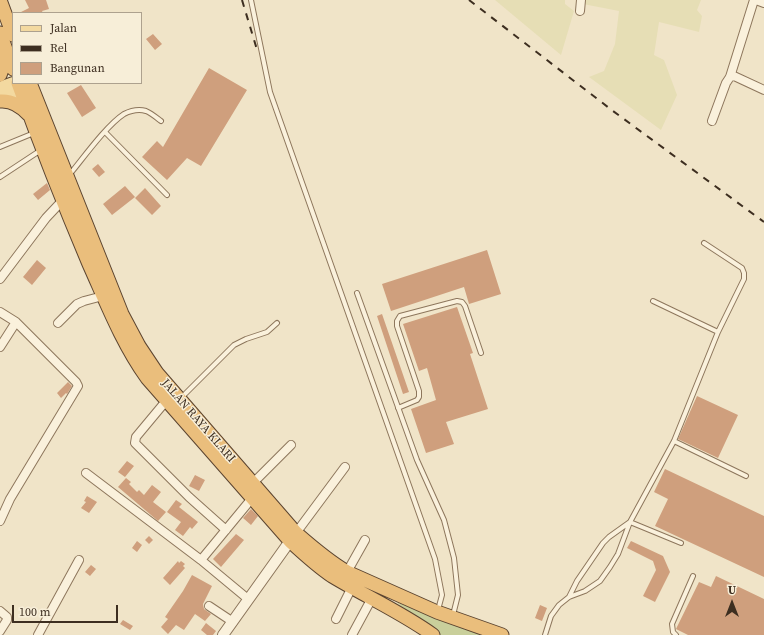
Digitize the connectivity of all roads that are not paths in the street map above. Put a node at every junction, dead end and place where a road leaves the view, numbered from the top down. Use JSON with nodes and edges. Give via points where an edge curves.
{"nodes":[{"id":1,"x":0,"y":0,"type":"edge"},
{"id":2,"x":251,"y":0,"type":"edge"},
{"id":3,"x":581,"y":0,"type":"edge"},
{"id":4,"x":755,"y":0,"type":"edge"},
{"id":5,"x":764,"y":2,"type":"edge"},
{"id":6,"x":580,"y":12,"type":"dead end"},
{"id":7,"x":12,"y":32,"type":"edge"},
{"id":8,"x":0,"y":33,"type":"edge"},
{"id":9,"x":6,"y":50,"type":"junction"},
{"id":10,"x":12,"y":66,"type":"edge"},
{"id":11,"x":0,"y":75,"type":"edge"},
{"id":12,"x":730,"y":77,"type":"junction"},
{"id":13,"x":22,"y":85,"type":"edge"},
{"id":14,"x":0,"y":88,"type":"edge"},
{"id":15,"x":764,"y":90,"type":"edge"},
{"id":16,"x":0,"y":100,"type":"edge"},
{"id":17,"x":30,"y":116,"type":"junction"},
{"id":18,"x":162,"y":121,"type":"dead end"},
{"id":19,"x":712,"y":121,"type":"dead end"},
{"id":20,"x":36,"y":132,"type":"junction"},
{"id":21,"x":105,"y":132,"type":"junction"},
{"id":22,"x":0,"y":147,"type":"edge"},
{"id":23,"x":43,"y":149,"type":"junction"},
{"id":24,"x":0,"y":177,"type":"edge"},
{"id":25,"x":67,"y":177,"type":"junction"},
{"id":26,"x":167,"y":195,"type":"dead end"},
{"id":27,"x":62,"y":201,"type":"junction"},
{"id":28,"x":704,"y":243,"type":"dead end"},
{"id":29,"x":0,"y":279,"type":"edge"},
{"id":30,"x":357,"y":293,"type":"dead end"},
{"id":31,"x":103,"y":296,"type":"junction"},
{"id":32,"x":653,"y":301,"type":"dead end"},
{"id":33,"x":0,"y":312,"type":"edge"},
{"id":34,"x":16,"y":322,"type":"junction"},
{"id":35,"x":58,"y":323,"type":"dead end"},
{"id":36,"x":277,"y":323,"type":"dead end"},
{"id":37,"x":718,"y":332,"type":"junction"},
{"id":38,"x":0,"y":347,"type":"edge"},
{"id":39,"x":481,"y":353,"type":"dead end"},
{"id":40,"x":179,"y":399,"type":"junction"},
{"id":41,"x":166,"y":401,"type":"junction"},
{"id":42,"x":398,"y":408,"type":"junction"},
{"id":43,"x":674,"y":441,"type":"junction"},
{"id":44,"x":291,"y":445,"type":"dead end"},
{"id":45,"x":345,"y":467,"type":"dead end"},
{"id":46,"x":86,"y":473,"type":"dead end"},
{"id":47,"x":746,"y":476,"type":"dead end"},
{"id":48,"x":252,"y":484,"type":"junction"},
{"id":49,"x":253,"y":497,"type":"junction"},
{"id":50,"x":0,"y":521,"type":"edge"},
{"id":51,"x":630,"y":522,"type":"junction"},
{"id":52,"x":226,"y":530,"type":"junction"},
{"id":53,"x":293,"y":537,"type":"junction"},
{"id":54,"x":365,"y":540,"type":"dead end"},
{"id":55,"x":681,"y":543,"type":"dead end"},
{"id":56,"x":79,"y":560,"type":"dead end"},
{"id":57,"x":201,"y":560,"type":"junction"},
{"id":58,"x":347,"y":572,"type":"junction"},
{"id":59,"x":693,"y":576,"type":"dead end"},
{"id":60,"x":352,"y":587,"type":"junction"},
{"id":61,"x":569,"y":597,"type":"junction"},
{"id":62,"x":372,"y":598,"type":"junction"},
{"id":63,"x":248,"y":599,"type":"junction"},
{"id":64,"x":209,"y":606,"type":"dead end"},
{"id":65,"x":0,"y":612,"type":"edge"},
{"id":66,"x":437,"y":612,"type":"junction"},
{"id":67,"x":452,"y":617,"type":"junction"},
{"id":68,"x":336,"y":619,"type":"dead end"},
{"id":69,"x":233,"y":622,"type":"junction"},
{"id":70,"x":0,"y":631,"type":"edge"},
{"id":71,"x":38,"y":635,"type":"edge"},
{"id":72,"x":223,"y":635,"type":"edge"},
{"id":73,"x":352,"y":635,"type":"edge"},
{"id":74,"x":433,"y":635,"type":"edge"},
{"id":75,"x":501,"y":635,"type":"edge"},
{"id":76,"x":545,"y":635,"type":"edge"},
{"id":77,"x":676,"y":635,"type":"edge"}],
"edges":[{"from":1,"to":7,"type":"highway"},
{"from":2,"to":66,"type":"lane","via":[[270,92],[436,559],[442,595]]},
{"from":3,"to":6,"type":"street"},
{"from":4,"to":5,"type":"street"},
{"from":4,"to":12,"type":"street"},
{"from":8,"to":9,"type":"highway"},
{"from":9,"to":10,"type":"highway"},
{"from":9,"to":11,"type":"highway","via":[[6,59]]},
{"from":12,"to":15,"type":"street","via":[[734,76]]},
{"from":12,"to":19,"type":"street"},
{"from":13,"to":14,"type":"main road"},
{"from":13,"to":16,"type":"main road"},
{"from":13,"to":17,"type":"highway","name":"JALAN RAYA KLARI"},
{"from":13,"to":25,"type":"highway","name":"JALAN RAYA KLARI"},
{"from":16,"to":17,"type":"highway","via":[[17,105]]},
{"from":17,"to":20,"type":"highway","name":"JALAN RAYA KLARI"},
{"from":18,"to":21,"type":"lane","via":[[146,111],[134,111],[125,114]]},
{"from":20,"to":22,"type":"lane"},
{"from":20,"to":23,"type":"highway","name":"JALAN RAYA KLARI"},
{"from":21,"to":25,"type":"lane"},
{"from":21,"to":26,"type":"lane"},
{"from":23,"to":24,"type":"lane"},
{"from":23,"to":27,"type":"highway","name":"JALAN RAYA KLARI"},
{"from":25,"to":40,"type":"highway","name":"JALAN RAYA KLARI","via":[[122,314],[157,373]]},
{"from":27,"to":29,"type":"street"},
{"from":27,"to":31,"type":"highway","name":"JALAN RAYA KLARI"},
{"from":28,"to":37,"type":"lane","via":[[742,268],[744,273]]},
{"from":30,"to":42,"type":"lane"},
{"from":31,"to":35,"type":"street","via":[[76,304]]},
{"from":31,"to":41,"type":"highway","name":"JALAN RAYA KLARI","via":[[128,351]]},
{"from":32,"to":37,"type":"lane"},
{"from":33,"to":34,"type":"street"},
{"from":34,"to":38,"type":"street"},
{"from":34,"to":50,"type":"street","via":[[78,386],[10,499]]},
{"from":36,"to":40,"type":"lane","via":[[266,332],[234,345]]},
{"from":37,"to":43,"type":"lane"},
{"from":39,"to":42,"type":"lane","via":[[462,302],[457,301],[400,316],[397,326],[419,397]]},
{"from":40,"to":48,"type":"highway","name":"JALAN RAYA KLARI"},
{"from":41,"to":49,"type":"highway","name":"JALAN RAYA KLARI"},
{"from":41,"to":52,"type":"street","via":[[136,437],[135,443]]},
{"from":42,"to":67,"type":"lane","via":[[417,460],[444,520],[454,558],[458,595]]},
{"from":43,"to":47,"type":"lane"},
{"from":43,"to":51,"type":"lane"},
{"from":44,"to":48,"type":"street"},
{"from":45,"to":53,"type":"street"},
{"from":46,"to":57,"type":"street"},
{"from":48,"to":53,"type":"highway","name":"JALAN RAYA KLARI"},
{"from":49,"to":52,"type":"street"},
{"from":49,"to":53,"type":"highway","name":"JALAN RAYA KLARI"},
{"from":51,"to":55,"type":"lane"},
{"from":51,"to":61,"type":"lane","via":[[603,543]]},
{"from":51,"to":61,"type":"lane","via":[[618,554],[600,581],[585,591]]},
{"from":52,"to":57,"type":"street"},
{"from":53,"to":58,"type":"highway","name":"JALAN RAYA KLARI"},
{"from":53,"to":60,"type":"highway","name":"JALAN RAYA KLARI","via":[[310,560]]},
{"from":53,"to":63,"type":"street"},
{"from":54,"to":58,"type":"street"},
{"from":56,"to":71,"type":"street"},
{"from":57,"to":63,"type":"street"},
{"from":58,"to":66,"type":"highway","name":"JALAN RAYA KLARI"},
{"from":59,"to":77,"type":"lane","via":[[672,624]]},
{"from":60,"to":62,"type":"highway","name":"JALAN RAYA KLARI"},
{"from":60,"to":68,"type":"street"},
{"from":61,"to":76,"type":"lane","via":[[551,616]]},
{"from":62,"to":73,"type":"street"},
{"from":62,"to":74,"type":"highway","name":"JALAN RAYA KLARI"},
{"from":63,"to":69,"type":"street"},
{"from":64,"to":69,"type":"street"},
{"from":65,"to":70,"type":"street","via":[[7,620]]},
{"from":66,"to":67,"type":"highway","name":"JALAN RAYA KLARI"},
{"from":67,"to":75,"type":"highway","name":"JALAN RAYA KLARI"},
{"from":69,"to":72,"type":"street"}]}
